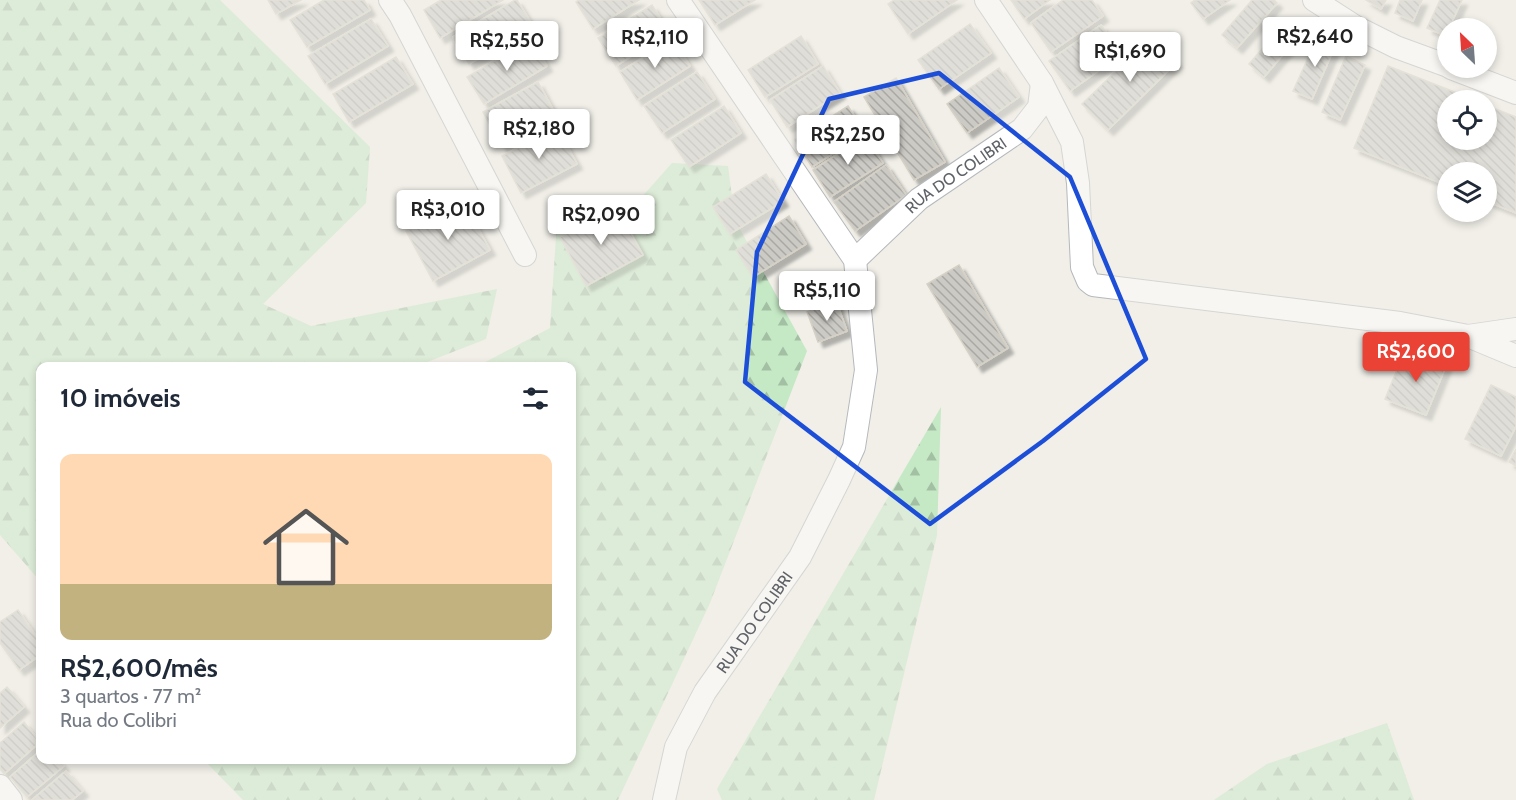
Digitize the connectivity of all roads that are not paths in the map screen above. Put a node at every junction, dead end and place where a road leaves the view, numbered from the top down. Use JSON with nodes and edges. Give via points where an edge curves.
{"nodes":[{"id":1,"x":390,"y":0,"type":"edge"},
{"id":2,"x":678,"y":0,"type":"edge"},
{"id":3,"x":986,"y":0,"type":"edge"},
{"id":4,"x":1314,"y":0,"type":"edge"},
{"id":5,"x":1437,"y":62,"type":"edge"},
{"id":6,"x":1477,"y":78,"type":"edge"},
{"id":7,"x":1042,"y":83,"type":"junction"},
{"id":8,"x":1516,"y":93,"type":"edge"},
{"id":9,"x":525,"y":255,"type":"dead end"},
{"id":10,"x":855,"y":260,"type":"junction"},
{"id":11,"x":1516,"y":329,"type":"edge"},
{"id":12,"x":1468,"y":336,"type":"junction"},
{"id":13,"x":1516,"y":356,"type":"edge"},
{"id":14,"x":0,"y":786,"type":"edge"},
{"id":15,"x":11,"y":800,"type":"edge"},
{"id":16,"x":664,"y":800,"type":"edge"}],
"edges":[{"from":1,"to":9,"type":"street"},
{"from":2,"to":10,"type":"street"},
{"from":3,"to":7,"type":"street"},
{"from":4,"to":5,"type":"street","via":[[1356,27]]},
{"from":6,"to":8,"type":"street"},
{"from":7,"to":10,"type":"street","name":"RUA DO COLIBRI","via":[[1039,107],[1022,129],[919,199]]},
{"from":7,"to":12,"type":"street","via":[[1072,142],[1082,267],[1093,285],[1400,323]]},
{"from":10,"to":16,"type":"street","name":"RUA DO COLIBRI","via":[[866,370],[854,447],[800,557],[705,692],[676,747]]},
{"from":11,"to":12,"type":"street"},
{"from":12,"to":13,"type":"street"},
{"from":14,"to":15,"type":"street"}]}
